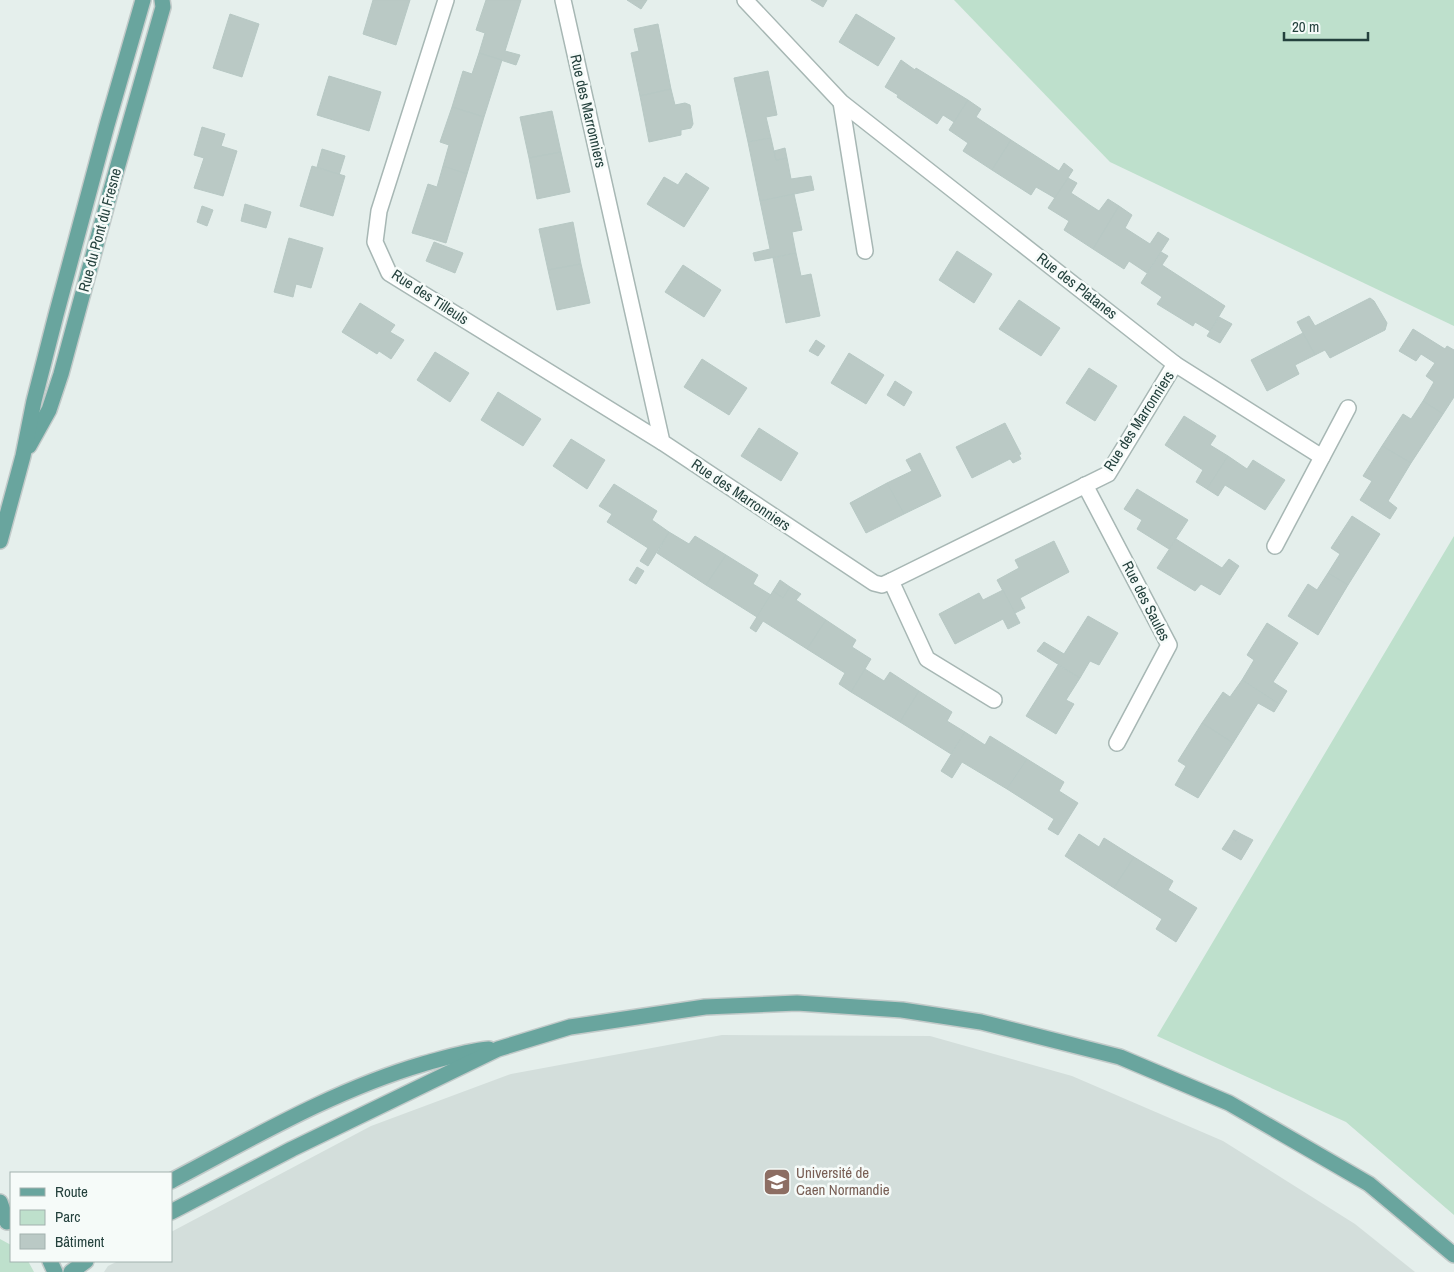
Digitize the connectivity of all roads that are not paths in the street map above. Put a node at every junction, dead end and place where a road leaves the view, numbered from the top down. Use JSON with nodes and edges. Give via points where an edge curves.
{"nodes":[{"id":1,"x":143,"y":0,"type":"edge"},
{"id":2,"x":162,"y":0,"type":"edge"},
{"id":3,"x":446,"y":0,"type":"edge"},
{"id":4,"x":563,"y":0,"type":"edge"},
{"id":5,"x":745,"y":0,"type":"edge"},
{"id":6,"x":841,"y":102,"type":"junction"},
{"id":7,"x":865,"y":251,"type":"dead end"},
{"id":8,"x":1176,"y":364,"type":"junction"},
{"id":9,"x":1348,"y":408,"type":"dead end"},
{"id":10,"x":662,"y":442,"type":"junction"},
{"id":11,"x":24,"y":456,"type":"junction"},
{"id":12,"x":1322,"y":457,"type":"junction"},
{"id":13,"x":1085,"y":485,"type":"junction"},
{"id":14,"x":0,"y":541,"type":"edge"},
{"id":15,"x":1275,"y":546,"type":"dead end"},
{"id":16,"x":891,"y":581,"type":"junction"},
{"id":17,"x":994,"y":700,"type":"dead end"},
{"id":18,"x":1117,"y":743,"type":"dead end"},
{"id":19,"x":498,"y":1049,"type":"junction"},
{"id":20,"x":172,"y":1180,"type":"edge"},
{"id":21,"x":0,"y":1202,"type":"edge"},
{"id":22,"x":172,"y":1211,"type":"edge"},
{"id":23,"x":6,"y":1222,"type":"edge"},
{"id":24,"x":1454,"y":1255,"type":"edge"},
{"id":25,"x":85,"y":1262,"type":"edge"},
{"id":26,"x":71,"y":1272,"type":"edge"}],
"edges":[{"from":1,"to":11,"type":"main road","name":"Rue du Pont du Fresne","via":[[56,315]]},
{"from":2,"to":11,"type":"main road","name":"Rue du Pont du Fresne","via":[[163,7],[61,374],[50,410]]},
{"from":3,"to":10,"type":"street","name":"Rue des Tilleuls","via":[[379,211],[376,242],[389,273]]},
{"from":4,"to":10,"type":"street","name":"Rue des Marronniers"},
{"from":5,"to":6,"type":"street","name":"Rue des Platanes"},
{"from":6,"to":7,"type":"street"},
{"from":6,"to":8,"type":"street","name":"Rue des Platanes"},
{"from":8,"to":12,"type":"street","name":"Rue des Platanes"},
{"from":8,"to":13,"type":"street","name":"Rue des Marronniers","via":[[1108,474]]},
{"from":9,"to":12,"type":"street"},
{"from":10,"to":16,"type":"street","name":"Rue des Marronniers","via":[[874,584]]},
{"from":11,"to":14,"type":"main road","name":"Rue du Pont du Fresne"},
{"from":12,"to":15,"type":"street"},
{"from":13,"to":16,"type":"street","name":"Rue des Marronniers"},
{"from":13,"to":18,"type":"street","name":"Rue des Saules","via":[[1169,645]]},
{"from":16,"to":17,"type":"street","via":[[927,659]]},
{"from":19,"to":20,"type":"main road","via":[[468,1051],[397,1072],[319,1104]]},
{"from":19,"to":22,"type":"main road"},
{"from":19,"to":24,"type":"main road","via":[[570,1027],[705,1007],[797,1003],[902,1010],[981,1022],[1120,1057],[1229,1103],[1369,1184]]},
{"from":21,"to":23,"type":"main road"},
{"from":25,"to":26,"type":"main road"}]}
